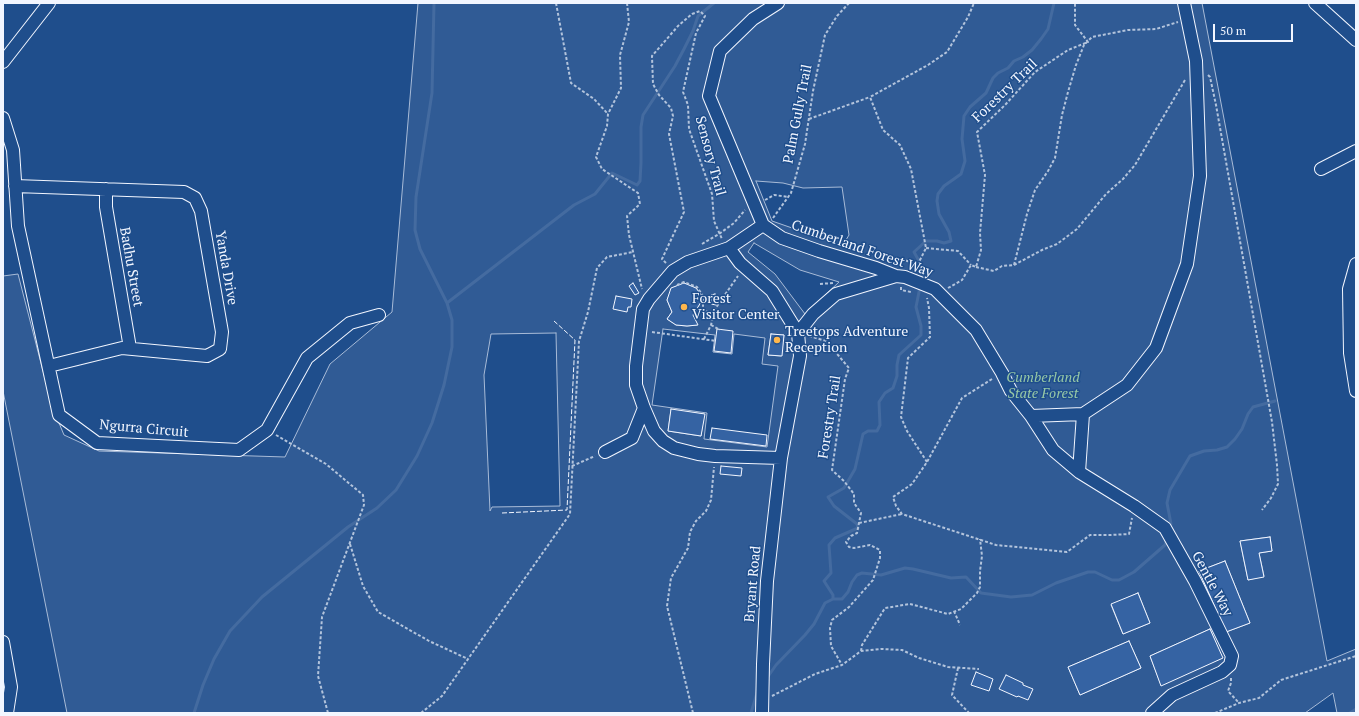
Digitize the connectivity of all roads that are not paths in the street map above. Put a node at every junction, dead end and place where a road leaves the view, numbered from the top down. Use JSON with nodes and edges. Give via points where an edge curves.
{"nodes":[{"id":1,"x":49,"y":3,"type":"edge"},
{"id":2,"x":778,"y":3,"type":"edge"},
{"id":3,"x":1184,"y":3,"type":"edge"},
{"id":4,"x":1315,"y":3,"type":"edge"},
{"id":5,"x":1356,"y":40,"type":"edge"},
{"id":6,"x":3,"y":62,"type":"edge"},
{"id":7,"x":3,"y":118,"type":"edge"},
{"id":8,"x":1356,"y":151,"type":"edge"},
{"id":9,"x":1321,"y":169,"type":"dead end"},
{"id":10,"x":15,"y":186,"type":"junction"},
{"id":11,"x":106,"y":189,"type":"junction"},
{"id":12,"x":763,"y":225,"type":"junction"},
{"id":13,"x":729,"y":248,"type":"junction"},
{"id":14,"x":1356,"y":264,"type":"edge"},
{"id":15,"x":896,"y":276,"type":"junction"},
{"id":16,"x":379,"y":315,"type":"dead end"},
{"id":17,"x":798,"y":333,"type":"junction"},
{"id":18,"x":130,"y":348,"type":"junction"},
{"id":19,"x":49,"y":366,"type":"junction"},
{"id":20,"x":1356,"y":391,"type":"edge"},
{"id":21,"x":644,"y":408,"type":"junction"},
{"id":22,"x":1083,"y":414,"type":"junction"},
{"id":23,"x":1031,"y":416,"type":"junction"},
{"id":24,"x":606,"y":452,"type":"road end"},
{"id":25,"x":781,"y":458,"type":"junction"},
{"id":26,"x":1079,"y":472,"type":"junction"},
{"id":27,"x":3,"y":642,"type":"edge"},
{"id":28,"x":762,"y":704,"type":"edge"},
{"id":29,"x":7,"y":713,"type":"edge"},
{"id":30,"x":1152,"y":713,"type":"edge"}],
"edges":[{"from":1,"to":6,"type":"street"},
{"from":2,"to":12,"type":"street","via":[[753,19],[720,52],[709,96]]},
{"from":3,"to":22,"type":"street","via":[[1196,61],[1200,176],[1187,264],[1156,348],[1127,385]]},
{"from":4,"to":5,"type":"street"},
{"from":7,"to":10,"type":"street","name":"Ngurra Circuit","via":[[13,150]]},
{"from":8,"to":9,"type":"street"},
{"from":10,"to":11,"type":"street","name":"Yanda Drive"},
{"from":10,"to":19,"type":"street","name":"Ngurra Circuit","via":[[18,226]]},
{"from":11,"to":18,"type":"street","name":"Badhu Street","via":[[106,207]]},
{"from":11,"to":18,"type":"street","name":"Yanda Drive","via":[[184,192],[195,198],[201,211],[222,332],[220,349],[207,356]]},
{"from":12,"to":13,"type":"street"},
{"from":12,"to":15,"type":"street","name":"Cumberland Forest Way","via":[[782,238]]},
{"from":13,"to":17,"type":"street","via":[[740,264],[772,291]]},
{"from":13,"to":21,"type":"street","via":[[688,262],[672,271],[645,294],[636,366],[636,385]]},
{"from":14,"to":20,"type":"street","via":[[1349,289],[1350,352]]},
{"from":15,"to":17,"type":"street","via":[[836,294],[813,314]]},
{"from":15,"to":23,"type":"street","name":"Cumberland Forest Way","via":[[905,277],[937,291],[976,330],[1011,391]]},
{"from":16,"to":19,"type":"street","name":"Ngurra Circuit","via":[[350,323],[307,358],[268,430],[239,450],[97,443],[60,415]]},
{"from":17,"to":25,"type":"street","name":"Bryant Road","via":[[800,356]]},
{"from":18,"to":19,"type":"street","name":"Yanda Drive"},
{"from":21,"to":24,"type":"street","via":[[632,438]]},
{"from":21,"to":25,"type":"street","via":[[654,431],[674,448],[714,456]]},
{"from":22,"to":23,"type":"street"},
{"from":22,"to":26,"type":"street"},
{"from":23,"to":26,"type":"street","name":"Cumberland Forest Way","via":[[1053,450]]},
{"from":25,"to":28,"type":"street","name":"Bryant Road","via":[[767,582]]},
{"from":26,"to":30,"type":"street","name":"Gentle Way","via":[[1165,528],[1195,581],[1232,656],[1230,665],[1222,672],[1172,695]]},
{"from":27,"to":29,"type":"street","via":[[11,687]]}]}
